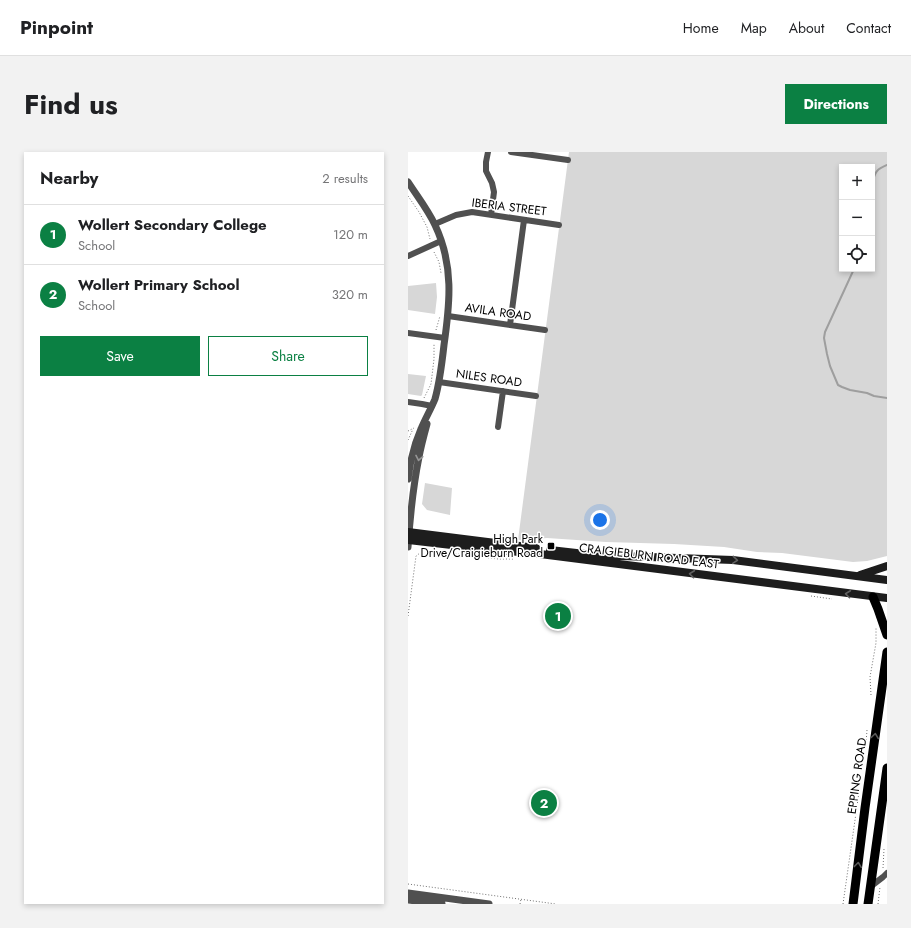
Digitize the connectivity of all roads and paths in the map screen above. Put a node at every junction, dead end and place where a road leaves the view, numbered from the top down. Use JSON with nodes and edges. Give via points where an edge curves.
{"nodes":[{"id":1,"x":488,"y":152,"type":"edge"},
{"id":2,"x":511,"y":152,"type":"edge"},
{"id":3,"x":536,"y":154,"type":"edge"},
{"id":4,"x":568,"y":160,"type":"dead end"},
{"id":5,"x":408,"y":182,"type":"edge"},
{"id":6,"x":408,"y":196,"type":"edge"},
{"id":7,"x":491,"y":215,"type":"junction"},
{"id":8,"x":524,"y":220,"type":"junction"},
{"id":9,"x":435,"y":224,"type":"junction"},
{"id":10,"x":559,"y":225,"type":"dead end"},
{"id":11,"x":441,"y":241,"type":"junction"},
{"id":12,"x":432,"y":245,"type":"junction"},
{"id":13,"x":408,"y":256,"type":"edge"},
{"id":14,"x":441,"y":273,"type":"dead end"},
{"id":15,"x":440,"y":316,"type":"dead end"},
{"id":16,"x":448,"y":316,"type":"junction"},
{"id":17,"x":510,"y":325,"type":"junction"},
{"id":18,"x":545,"y":330,"type":"dead end"},
{"id":19,"x":408,"y":333,"type":"edge"},
{"id":20,"x":435,"y":337,"type":"junction"},
{"id":21,"x":445,"y":338,"type":"junction"},
{"id":22,"x":439,"y":382,"type":"junction"},
{"id":23,"x":503,"y":391,"type":"junction"},
{"id":24,"x":536,"y":396,"type":"dead end"},
{"id":25,"x":408,"y":402,"type":"edge"},
{"id":26,"x":422,"y":404,"type":"junction"},
{"id":27,"x":432,"y":406,"type":"junction"},
{"id":28,"x":498,"y":427,"type":"dead end"},
{"id":29,"x":414,"y":428,"type":"dead end"},
{"id":30,"x":408,"y":431,"type":"edge"},
{"id":31,"x":408,"y":479,"type":"edge"},
{"id":32,"x":408,"y":536,"type":"edge"},
{"id":33,"x":408,"y":547,"type":"edge"},
{"id":34,"x":513,"y":559,"type":"dead end"},
{"id":35,"x":887,"y":566,"type":"edge"},
{"id":36,"x":857,"y":576,"type":"junction"},
{"id":37,"x":887,"y":580,"type":"edge"},
{"id":38,"x":810,"y":596,"type":"dead end"},
{"id":39,"x":873,"y":597,"type":"junction"},
{"id":40,"x":887,"y":598,"type":"edge"},
{"id":41,"x":837,"y":599,"type":"dead end"},
{"id":42,"x":408,"y":616,"type":"edge"},
{"id":43,"x":876,"y":625,"type":"dead end"},
{"id":44,"x":887,"y":635,"type":"edge"},
{"id":45,"x":887,"y":652,"type":"edge"},
{"id":46,"x":871,"y":695,"type":"dead end"},
{"id":47,"x":887,"y":768,"type":"edge"},
{"id":48,"x":884,"y":848,"type":"dead end"},
{"id":49,"x":887,"y":873,"type":"edge"},
{"id":50,"x":882,"y":878,"type":"junction"},
{"id":51,"x":408,"y":884,"type":"edge"},
{"id":52,"x":870,"y":887,"type":"junction"},
{"id":53,"x":408,"y":893,"type":"edge"},
{"id":54,"x":521,"y":899,"type":"junction"},
{"id":55,"x":408,"y":900,"type":"edge"},
{"id":56,"x":432,"y":903,"type":"edge"},
{"id":57,"x":442,"y":904,"type":"edge"},
{"id":58,"x":489,"y":904,"type":"edge"},
{"id":59,"x":520,"y":904,"type":"edge"},
{"id":60,"x":556,"y":904,"type":"edge"},
{"id":61,"x":853,"y":904,"type":"edge"},
{"id":62,"x":868,"y":904,"type":"edge"},
{"id":63,"x":878,"y":904,"type":"edge"}],
"edges":[{"from":1,"to":7,"type":"street","via":[[486,171],[494,192]]},
{"from":2,"to":3,"type":"street"},
{"from":3,"to":4,"type":"street"},
{"from":5,"to":9,"type":"street"},
{"from":6,"to":12,"type":"path","via":[[427,227]]},
{"from":7,"to":8,"type":"street","name":"IBERIA STREET"},
{"from":7,"to":9,"type":"street","name":"IBERIA STREET","via":[[461,213]]},
{"from":8,"to":10,"type":"street","name":"IBERIA STREET"},
{"from":8,"to":17,"type":"street"},
{"from":9,"to":11,"type":"street"},
{"from":11,"to":12,"type":"street"},
{"from":11,"to":16,"type":"street","via":[[448,267]]},
{"from":12,"to":13,"type":"street"},
{"from":12,"to":14,"type":"path"},
{"from":15,"to":20,"type":"path"},
{"from":16,"to":17,"type":"street","name":"AVILA ROAD"},
{"from":16,"to":21,"type":"street"},
{"from":17,"to":18,"type":"street","name":"AVILA ROAD"},
{"from":19,"to":20,"type":"street"},
{"from":20,"to":21,"type":"street"},
{"from":20,"to":26,"type":"path","via":[[431,384]]},
{"from":21,"to":22,"type":"street"},
{"from":22,"to":23,"type":"street","name":"NILES ROAD"},
{"from":22,"to":27,"type":"street"},
{"from":23,"to":24,"type":"street","name":"NILES ROAD"},
{"from":23,"to":28,"type":"street"},
{"from":25,"to":26,"type":"street"},
{"from":26,"to":27,"type":"street"},
{"from":27,"to":31,"type":"street","via":[[420,430]]},
{"from":27,"to":32,"type":"street","one_way":true,"via":[[418,462]]},
{"from":29,"to":30,"type":"path"},
{"from":32,"to":33,"type":"street"},
{"from":32,"to":36,"type":"main road","name":"CRAIGIEBURN ROAD EAST","one_way":true,"via":[[594,555],[733,560]]},
{"from":39,"to":32,"type":"main road","name":"CRAIGIEBURN ROAD EAST","one_way":true,"via":[[486,549]]},
{"from":34,"to":42,"type":"path","via":[[424,550],[416,556]]},
{"from":35,"to":36,"type":"main road"},
{"from":36,"to":37,"type":"main road","name":"CRAIGIEBURN ROAD EAST"},
{"from":38,"to":41,"type":"path"},
{"from":39,"to":40,"type":"main road","name":"CRAIGIEBURN ROAD EAST"},
{"from":39,"to":44,"type":"main road"},
{"from":43,"to":46,"type":"path","via":[[876,643],[870,677]]},
{"from":61,"to":45,"type":"main road","name":"EPPING ROAD","one_way":true},
{"from":47,"to":52,"type":"main road"},
{"from":48,"to":50,"type":"path"},
{"from":49,"to":50,"type":"street"},
{"from":50,"to":52,"type":"street"},
{"from":50,"to":63,"type":"path"},
{"from":51,"to":54,"type":"path"},
{"from":52,"to":62,"type":"main road"},
{"from":53,"to":58,"type":"street"},
{"from":54,"to":59,"type":"path"},
{"from":54,"to":60,"type":"path"},
{"from":55,"to":56,"type":"street"},
{"from":56,"to":57,"type":"street"}]}
